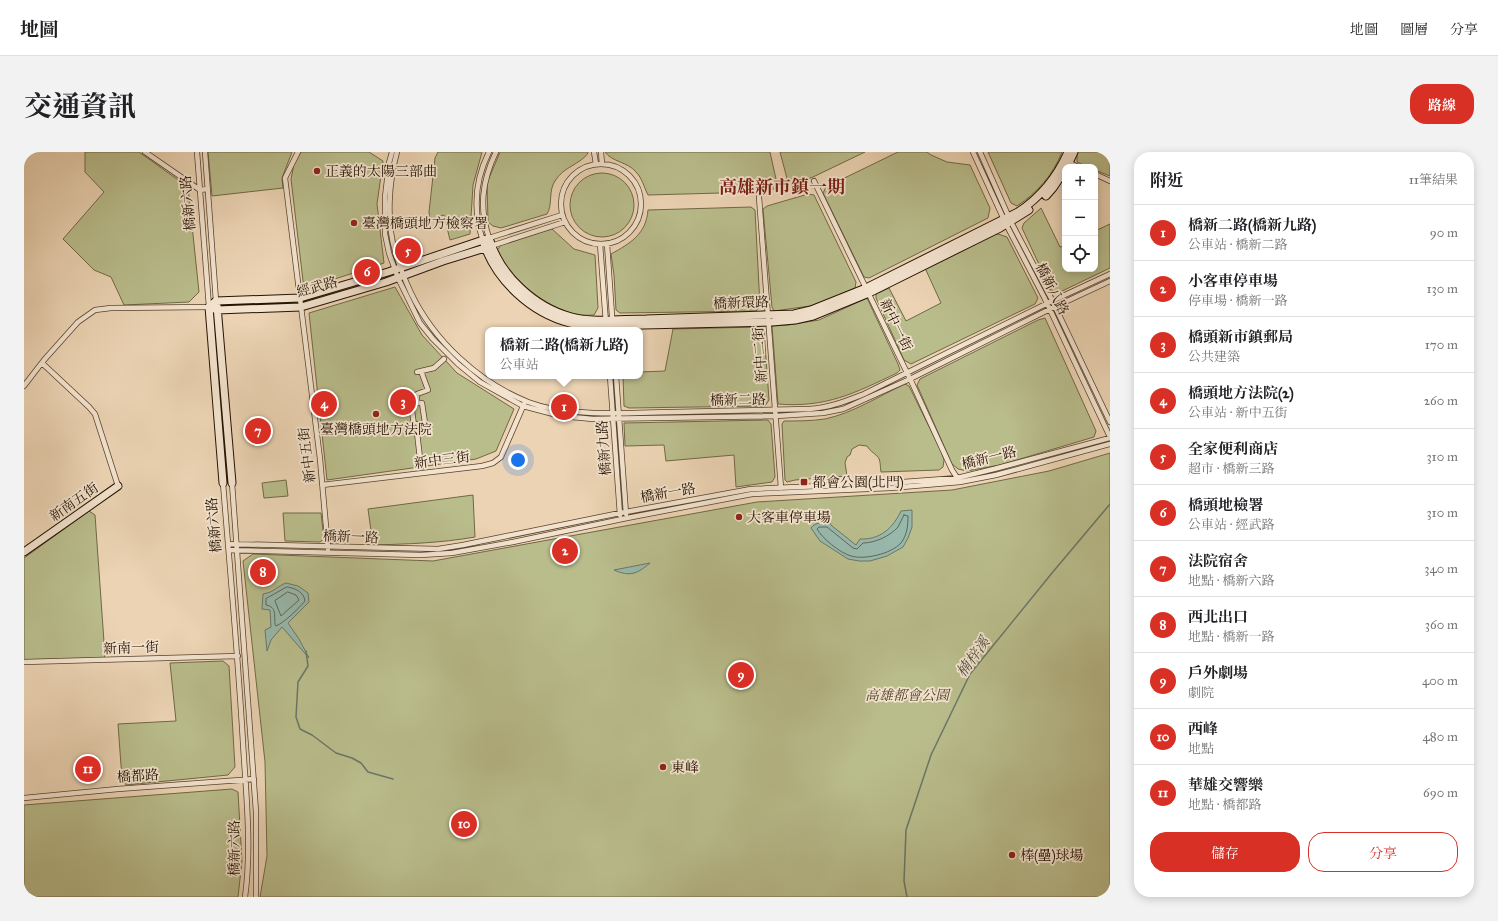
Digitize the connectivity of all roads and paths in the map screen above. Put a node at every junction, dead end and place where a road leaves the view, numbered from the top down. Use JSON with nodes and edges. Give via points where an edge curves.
{"nodes":[{"id":1,"x":145,"y":152,"type":"edge"},
{"id":2,"x":197,"y":152,"type":"edge"},
{"id":3,"x":205,"y":152,"type":"edge"},
{"id":4,"x":298,"y":152,"type":"edge"},
{"id":5,"x":392,"y":152,"type":"edge"},
{"id":6,"x":397,"y":152,"type":"edge"},
{"id":7,"x":488,"y":152,"type":"edge"},
{"id":8,"x":496,"y":152,"type":"edge"},
{"id":9,"x":594,"y":152,"type":"edge"},
{"id":10,"x":601,"y":152,"type":"edge"},
{"id":11,"x":974,"y":152,"type":"edge"},
{"id":12,"x":980,"y":152,"type":"edge"},
{"id":13,"x":1068,"y":152,"type":"edge"},
{"id":14,"x":1074,"y":152,"type":"edge"},
{"id":15,"x":596,"y":164,"type":"junction"},
{"id":16,"x":602,"y":164,"type":"junction"},
{"id":17,"x":1067,"y":164,"type":"edge"},
{"id":18,"x":1062,"y":169,"type":"edge"},
{"id":19,"x":1062,"y":174,"type":"edge"},
{"id":20,"x":1098,"y":175,"type":"edge"},
{"id":21,"x":814,"y":181,"type":"dead end"},
{"id":22,"x":1110,"y":181,"type":"edge"},
{"id":23,"x":208,"y":189,"type":"junction"},
{"id":24,"x":200,"y":190,"type":"junction"},
{"id":25,"x":759,"y":197,"type":"dead end"},
{"id":26,"x":562,"y":215,"type":"junction"},
{"id":27,"x":1008,"y":221,"type":"junction"},
{"id":28,"x":565,"y":222,"type":"junction"},
{"id":29,"x":486,"y":240,"type":"junction"},
{"id":30,"x":600,"y":244,"type":"junction"},
{"id":31,"x":607,"y":244,"type":"junction"},
{"id":32,"x":488,"y":247,"type":"junction"},
{"id":33,"x":398,"y":269,"type":"junction"},
{"id":34,"x":1110,"y":274,"type":"edge"},
{"id":35,"x":401,"y":277,"type":"junction"},
{"id":36,"x":1110,"y":281,"type":"edge"},
{"id":37,"x":867,"y":291,"type":"junction"},
{"id":38,"x":300,"y":298,"type":"junction"},
{"id":39,"x":216,"y":301,"type":"junction"},
{"id":40,"x":1052,"y":301,"type":"junction"},
{"id":41,"x":1047,"y":304,"type":"junction"},
{"id":42,"x":209,"y":307,"type":"junction"},
{"id":43,"x":301,"y":307,"type":"junction"},
{"id":44,"x":1055,"y":307,"type":"junction"},
{"id":45,"x":1050,"y":309,"type":"junction"},
{"id":46,"x":217,"y":310,"type":"junction"},
{"id":47,"x":768,"y":318,"type":"junction"},
{"id":48,"x":610,"y":325,"type":"edge"},
{"id":49,"x":444,"y":360,"type":"dead end"},
{"id":50,"x":42,"y":363,"type":"junction"},
{"id":51,"x":907,"y":373,"type":"junction"},
{"id":52,"x":485,"y":377,"type":"edge"},
{"id":53,"x":488,"y":379,"type":"edge"},
{"id":54,"x":610,"y":379,"type":"edge"},
{"id":55,"x":616,"y":379,"type":"edge"},
{"id":56,"x":910,"y":379,"type":"junction"},
{"id":57,"x":24,"y":386,"type":"edge"},
{"id":58,"x":526,"y":400,"type":"junction"},
{"id":59,"x":417,"y":403,"type":"junction"},
{"id":60,"x":523,"y":406,"type":"junction"},
{"id":61,"x":775,"y":410,"type":"junction"},
{"id":62,"x":613,"y":413,"type":"junction"},
{"id":63,"x":619,"y":413,"type":"junction"},
{"id":64,"x":776,"y":416,"type":"junction"},
{"id":65,"x":613,"y":419,"type":"junction"},
{"id":66,"x":620,"y":419,"type":"junction"},
{"id":67,"x":1110,"y":422,"type":"edge"},
{"id":68,"x":416,"y":424,"type":"junction"},
{"id":69,"x":1110,"y":437,"type":"edge"},
{"id":70,"x":1110,"y":444,"type":"edge"},
{"id":71,"x":422,"y":467,"type":"dead end"},
{"id":72,"x":957,"y":478,"type":"junction"},
{"id":73,"x":960,"y":482,"type":"junction"},
{"id":74,"x":223,"y":483,"type":"joint"},
{"id":75,"x":232,"y":483,"type":"joint"},
{"id":76,"x":322,"y":485,"type":"junction"},
{"id":77,"x":890,"y":485,"type":"junction"},
{"id":78,"x":118,"y":486,"type":"joint"},
{"id":79,"x":781,"y":487,"type":"junction"},
{"id":80,"x":782,"y":493,"type":"junction"},
{"id":81,"x":626,"y":512,"type":"junction"},
{"id":82,"x":620,"y":513,"type":"junction"},
{"id":83,"x":626,"y":518,"type":"junction"},
{"id":84,"x":620,"y":519,"type":"junction"},
{"id":85,"x":228,"y":544,"type":"junction"},
{"id":86,"x":236,"y":547,"type":"junction"},
{"id":87,"x":229,"y":550,"type":"junction"},
{"id":88,"x":328,"y":550,"type":"junction"},
{"id":89,"x":24,"y":552,"type":"edge"},
{"id":90,"x":238,"y":656,"type":"junction"},
{"id":91,"x":24,"y":662,"type":"edge"},
{"id":92,"x":245,"y":780,"type":"junction"},
{"id":93,"x":254,"y":780,"type":"junction"},
{"id":94,"x":24,"y":798,"type":"edge"},
{"id":95,"x":245,"y":897,"type":"edge"},
{"id":96,"x":256,"y":897,"type":"edge"}],
"edges":[{"from":1,"to":24,"type":"street"},
{"from":2,"to":24,"type":"street","name":"橋新六路"},
{"from":3,"to":23,"type":"street","name":"橋新六路"},
{"from":4,"to":38,"type":"street","via":[[285,178]]},
{"from":5,"to":33,"type":"street","via":[[386,181],[385,231],[389,253]]},
{"from":6,"to":33,"type":"street","via":[[390,202],[391,229]]},
{"from":7,"to":29,"type":"street","name":"橋新環路","via":[[483,163],[477,194],[479,230]]},
{"from":8,"to":29,"type":"street","name":"橋新環路","via":[[486,175],[484,188]]},
{"from":9,"to":15,"type":"street"},
{"from":10,"to":16,"type":"street"},
{"from":11,"to":27,"type":"street","name":"橋新八路"},
{"from":12,"to":27,"type":"street","name":"橋新八路"},
{"from":13,"to":17,"type":"street","name":"橋新環路"},
{"from":14,"to":17,"type":"street","name":"橋新環路"},
{"from":15,"to":16,"type":"street"},
{"from":15,"to":26,"type":"street","via":[[586,167],[570,178],[562,195]]},
{"from":16,"to":31,"type":"street","via":[[624,171],[632,178],[641,199],[640,215],[631,231],[620,240]]},
{"from":18,"to":27,"type":"street","name":"橋新環路","via":[[1039,196]]},
{"from":19,"to":27,"type":"street","name":"橋新環路","via":[[1053,188],[1033,208]]},
{"from":20,"to":22,"type":"street"},
{"from":21,"to":37,"type":"street","name":"新中一街"},
{"from":23,"to":24,"type":"street"},
{"from":23,"to":39,"type":"street","name":"橋新六路"},
{"from":24,"to":42,"type":"street","name":"橋新六路"},
{"from":25,"to":47,"type":"street","name":"新中二街"},
{"from":26,"to":28,"type":"street"},
{"from":26,"to":29,"type":"street","name":"經武路"},
{"from":27,"to":37,"type":"street","name":"橋新環路"},
{"from":27,"to":40,"type":"street","name":"橋新八路"},
{"from":27,"to":41,"type":"street","name":"橋新八路"},
{"from":28,"to":30,"type":"street","via":[[576,236]]},
{"from":28,"to":32,"type":"street","name":"經武路"},
{"from":29,"to":32,"type":"street","name":"橋新環路"},
{"from":29,"to":33,"type":"street","name":"經武路"},
{"from":30,"to":31,"type":"street"},
{"from":30,"to":48,"type":"street"},
{"from":31,"to":48,"type":"street"},
{"from":32,"to":35,"type":"street","name":"經武路"},
{"from":32,"to":48,"type":"street","name":"橋新環路","via":[[496,268],[505,281],[541,312],[571,323]]},
{"from":33,"to":35,"type":"street","name":"橋新二路"},
{"from":33,"to":38,"type":"street","name":"經武路"},
{"from":34,"to":40,"type":"street","name":"橋新二路"},
{"from":35,"to":43,"type":"street","name":"經武路"},
{"from":35,"to":52,"type":"street","name":"橋新二路","via":[[437,336],[462,360]]},
{"from":35,"to":60,"type":"street","name":"橋新二路","via":[[420,323],[444,350],[480,382]]},
{"from":36,"to":44,"type":"street","name":"橋新二路"},
{"from":37,"to":47,"type":"street","name":"橋新環路","via":[[813,316],[795,320]]},
{"from":37,"to":51,"type":"street","name":"新中一街"},
{"from":38,"to":39,"type":"street","name":"經武路"},
{"from":38,"to":43,"type":"street","name":"新中五街"},
{"from":39,"to":42,"type":"street"},
{"from":39,"to":46,"type":"street","name":"橋新六路"},
{"from":40,"to":41,"type":"street","name":"橋新二路"},
{"from":40,"to":44,"type":"street","name":"橋新八路"},
{"from":41,"to":45,"type":"street","name":"橋新八路"},
{"from":41,"to":51,"type":"street","name":"橋新二路"},
{"from":42,"to":46,"type":"street","name":"經武路"},
{"from":42,"to":50,"type":"street","name":"經武路","via":[[95,310],[78,322]]},
{"from":42,"to":74,"type":"street","name":"橋新六路"},
{"from":43,"to":46,"type":"street","name":"經武路"},
{"from":43,"to":76,"type":"street","name":"新中五街"},
{"from":44,"to":45,"type":"street","name":"橋新二路"},
{"from":44,"to":67,"type":"street","name":"橋新八路"},
{"from":45,"to":56,"type":"street","name":"橋新二路"},
{"from":45,"to":69,"type":"street","name":"橋新八路"},
{"from":46,"to":75,"type":"street","name":"橋新六路"},
{"from":47,"to":48,"type":"street","name":"橋新環路"},
{"from":47,"to":61,"type":"street","name":"新中二街"},
{"from":49,"to":59,"type":"street","via":[[434,368],[419,371],[428,390],[417,394]]},
{"from":50,"to":57,"type":"street","name":"經武路"},
{"from":50,"to":78,"type":"street","via":[[95,414]]},
{"from":51,"to":56,"type":"street","name":"新中一街"},
{"from":51,"to":61,"type":"street","name":"橋新二路","via":[[839,404],[819,408]]},
{"from":53,"to":58,"type":"street","name":"橋新二路"},
{"from":54,"to":62,"type":"street","name":"橋新九路"},
{"from":55,"to":63,"type":"street","name":"橋新九路"},
{"from":56,"to":64,"type":"street","name":"橋新二路","via":[[843,409]]},
{"from":56,"to":72,"type":"street","name":"新中一街"},
{"from":58,"to":60,"type":"street","name":"新中三街"},
{"from":58,"to":62,"type":"street","name":"橋新二路","via":[[573,411]]},
{"from":59,"to":68,"type":"street","via":[[411,404],[414,425]]},
{"from":59,"to":68,"type":"street","via":[[422,403],[425,423]]},
{"from":60,"to":65,"type":"street","name":"橋新二路","via":[[561,416]]},
{"from":60,"to":76,"type":"street","name":"新中三街","via":[[501,457],[493,463]]},
{"from":61,"to":63,"type":"street","name":"橋新二路"},
{"from":61,"to":64,"type":"street","name":"新中二街"},
{"from":62,"to":63,"type":"street","name":"橋新二路"},
{"from":62,"to":65,"type":"street","name":"橋新九路"},
{"from":63,"to":66,"type":"street","name":"橋新九路"},
{"from":64,"to":66,"type":"street","name":"橋新二路"},
{"from":64,"to":79,"type":"street","name":"新中二街"},
{"from":65,"to":66,"type":"street","name":"橋新二路"},
{"from":65,"to":82,"type":"street","name":"橋新九路"},
{"from":66,"to":81,"type":"street","name":"橋新九路"},
{"from":68,"to":71,"type":"street"},
{"from":69,"to":72,"type":"street","name":"橋新一路"},
{"from":70,"to":73,"type":"street","name":"橋新一路","via":[[996,475]]},
{"from":72,"to":73,"type":"street","name":"新中一街"},
{"from":72,"to":77,"type":"street","name":"橋新一路"},
{"from":73,"to":77,"type":"street","name":"橋新一路"},
{"from":74,"to":85,"type":"street","name":"橋新六路"},
{"from":75,"to":86,"type":"street","name":"橋新六路"},
{"from":76,"to":88,"type":"street","name":"新中五街"},
{"from":77,"to":79,"type":"street","name":"橋新一路"},
{"from":77,"to":80,"type":"street","name":"橋新一路"},
{"from":78,"to":89,"type":"street","name":"新南五街"},
{"from":79,"to":80,"type":"street","name":"新中二街"},
{"from":79,"to":81,"type":"street","name":"橋新一路","via":[[751,489]]},
{"from":80,"to":83,"type":"street","name":"橋新一路","via":[[752,494]]},
{"from":81,"to":82,"type":"street","name":"橋新一路"},
{"from":81,"to":83,"type":"street","name":"橋新九路"},
{"from":82,"to":84,"type":"street","name":"橋新九路"},
{"from":82,"to":88,"type":"street","name":"橋新一路","via":[[438,549]]},
{"from":83,"to":84,"type":"street","name":"橋新一路"},
{"from":84,"to":88,"type":"street","name":"橋新一路","via":[[513,542],[439,554]]},
{"from":85,"to":86,"type":"street","name":"橋新一路"},
{"from":85,"to":87,"type":"street","name":"橋新六路"},
{"from":86,"to":87,"type":"street","name":"橋新一路"},
{"from":86,"to":88,"type":"street","name":"橋新一路"},
{"from":86,"to":93,"type":"street","name":"橋新六路"},
{"from":87,"to":90,"type":"street","name":"橋新六路"},
{"from":90,"to":91,"type":"street","name":"新南一街"},
{"from":90,"to":92,"type":"street","name":"橋新六路"},
{"from":92,"to":93,"type":"street","name":"橋都路"},
{"from":92,"to":94,"type":"street","name":"橋都路"},
{"from":92,"to":95,"type":"street","name":"橋新六路","via":[[248,851]]},
{"from":93,"to":96,"type":"street","name":"橋新六路"}]}
